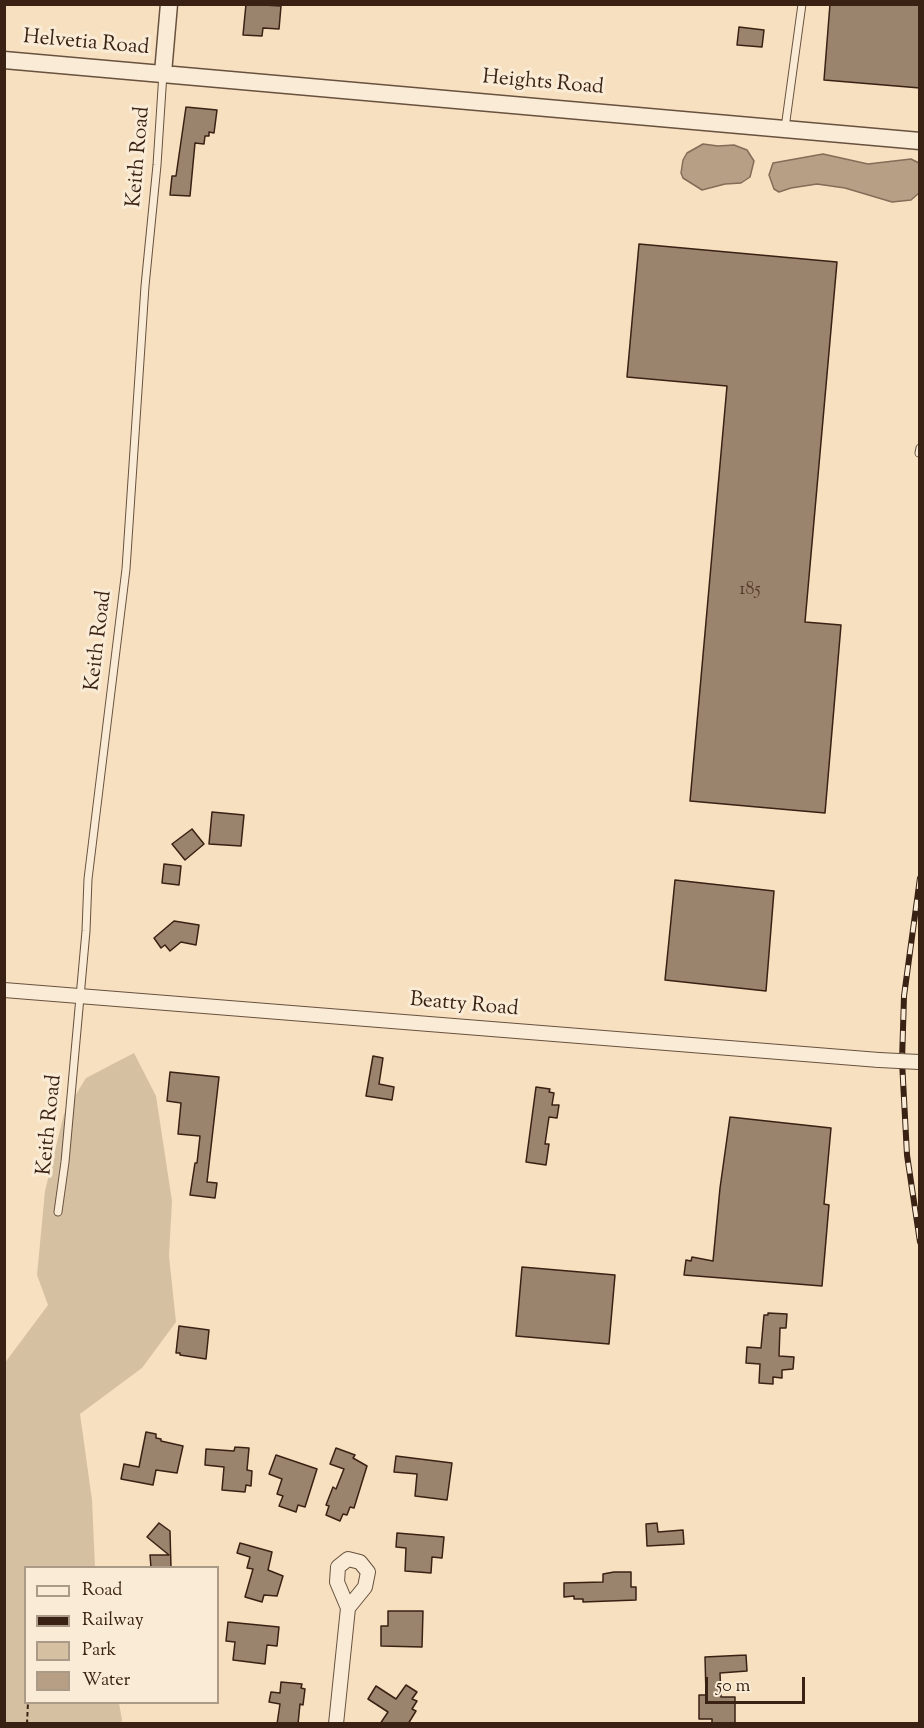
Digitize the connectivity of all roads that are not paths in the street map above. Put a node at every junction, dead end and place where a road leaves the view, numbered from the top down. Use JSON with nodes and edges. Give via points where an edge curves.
{"nodes":[{"id":1,"x":169,"y":4,"type":"edge"},
{"id":2,"x":802,"y":4,"type":"edge"},
{"id":3,"x":4,"y":60,"type":"edge"},
{"id":4,"x":163,"y":73,"type":"junction"},
{"id":5,"x":785,"y":128,"type":"junction"},
{"id":6,"x":920,"y":141,"type":"edge"},
{"id":7,"x":4,"y":990,"type":"edge"},
{"id":8,"x":80,"y":996,"type":"junction"},
{"id":9,"x":919,"y":1062,"type":"edge"},
{"id":10,"x":58,"y":1212,"type":"dead end"},
{"id":11,"x":348,"y":1608,"type":"dead end"},
{"id":12,"x":336,"y":1724,"type":"edge"}],
"edges":[{"from":1,"to":4,"type":"street"},
{"from":2,"to":5,"type":"lane"},
{"from":3,"to":4,"type":"street","name":"Helvetia Road"},
{"from":4,"to":5,"type":"street","name":"Heights Road"},
{"from":4,"to":8,"type":"lane","name":"Keith Road","via":[[126,568],[88,879]]},
{"from":5,"to":6,"type":"street","name":"Heights Road"},
{"from":7,"to":8,"type":"street","name":"Beatty Road"},
{"from":8,"to":9,"type":"street","name":"Beatty Road","bridge":true},
{"from":8,"to":10,"type":"lane","name":"Keith Road"},
{"from":11,"to":12,"type":"street"}]}
